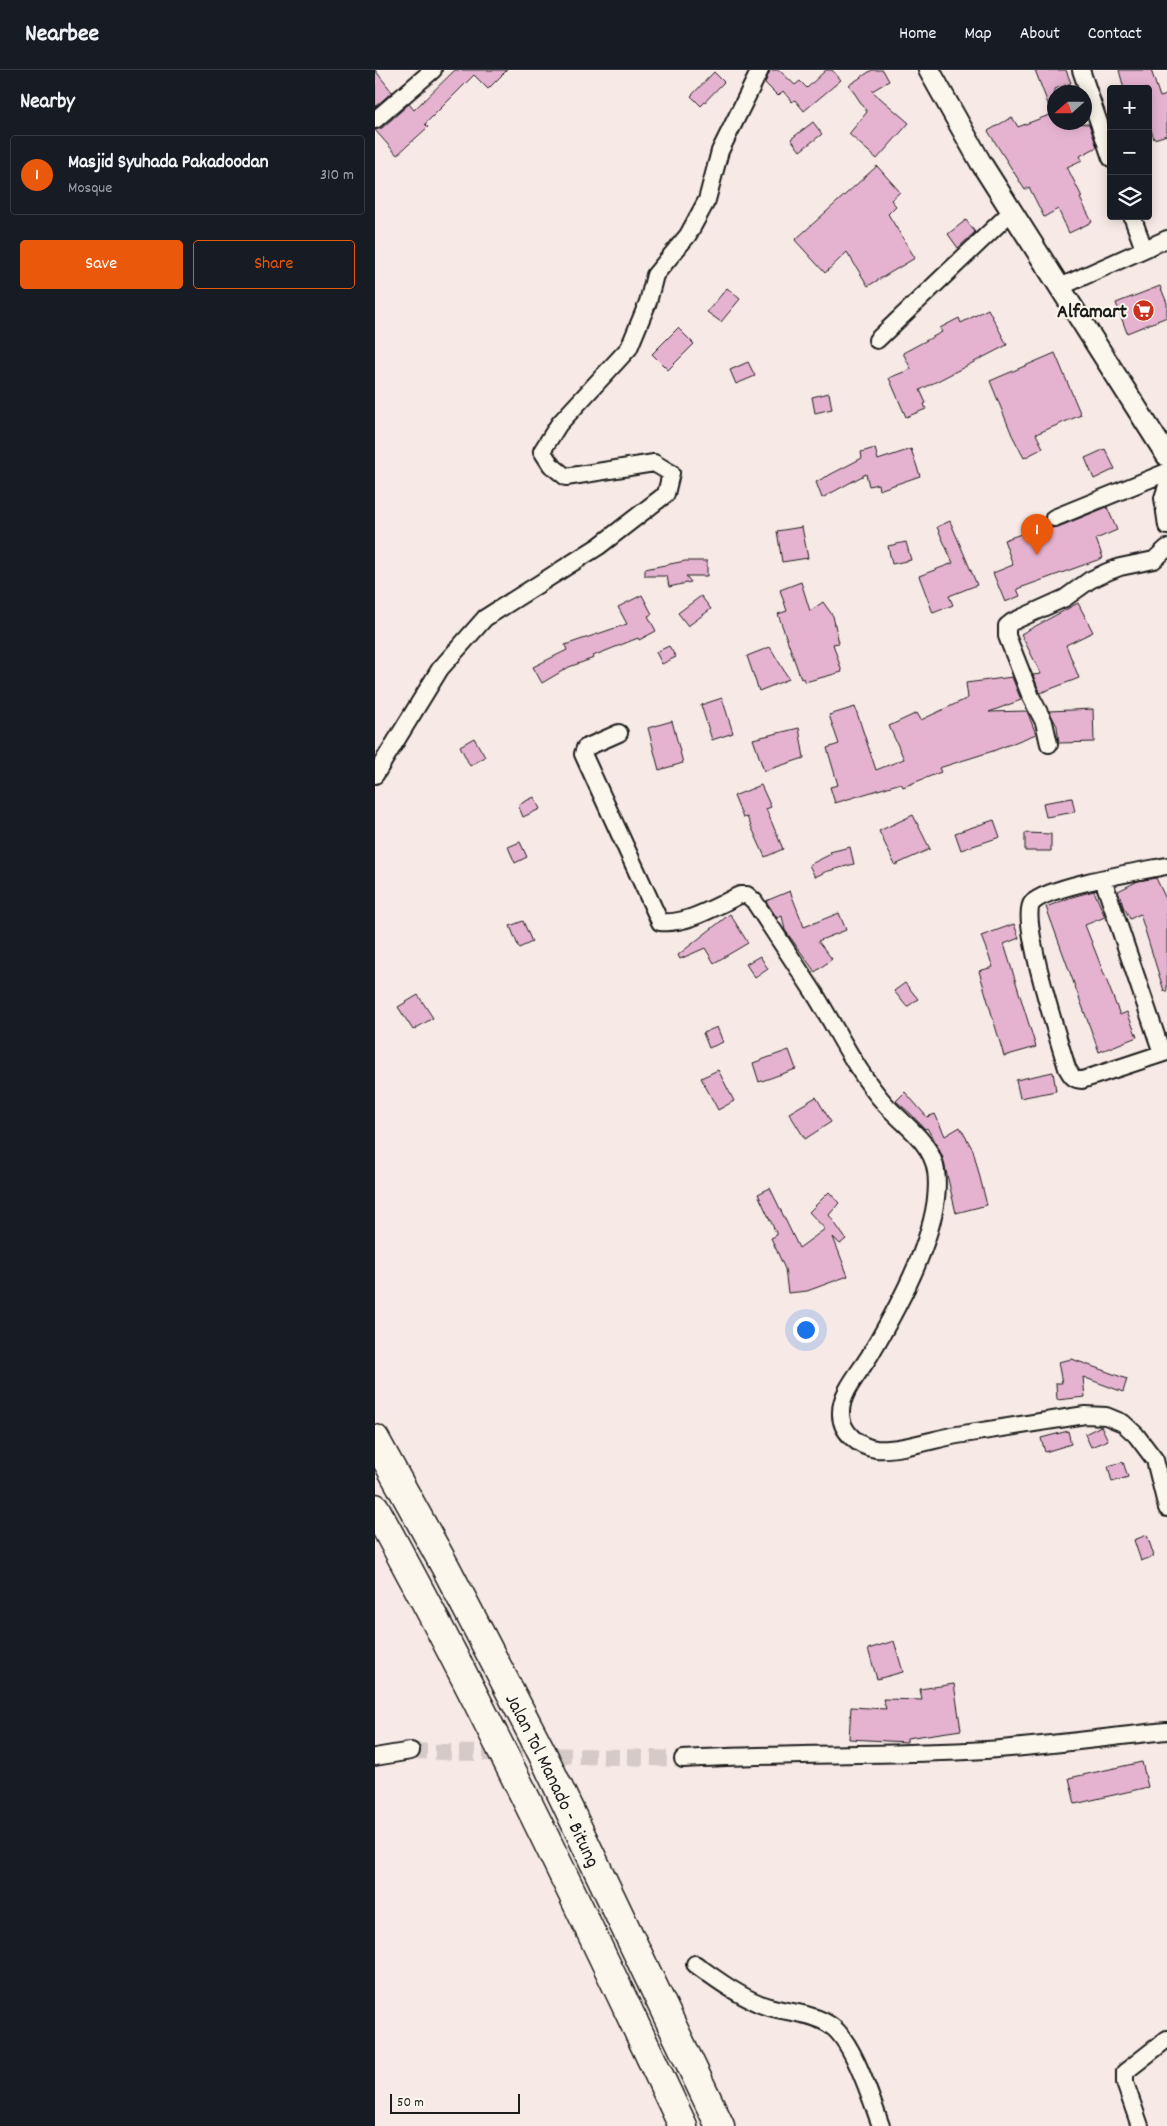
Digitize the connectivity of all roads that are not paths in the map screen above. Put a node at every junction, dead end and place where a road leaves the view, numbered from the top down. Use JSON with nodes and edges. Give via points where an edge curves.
{"nodes":[{"id":1,"x":433,"y":70,"type":"edge"},
{"id":2,"x":760,"y":70,"type":"edge"},
{"id":3,"x":929,"y":70,"type":"edge"},
{"id":4,"x":1081,"y":70,"type":"edge"},
{"id":5,"x":375,"y":120,"type":"edge"},
{"id":6,"x":1107,"y":146,"type":"edge"},
{"id":7,"x":1011,"y":212,"type":"junction"},
{"id":8,"x":1133,"y":220,"type":"edge"},
{"id":9,"x":1167,"y":239,"type":"edge"},
{"id":10,"x":1144,"y":249,"type":"junction"},
{"id":11,"x":1061,"y":287,"type":"junction"},
{"id":12,"x":877,"y":340,"type":"dead end"},
{"id":13,"x":1167,"y":456,"type":"edge"},
{"id":14,"x":1167,"y":472,"type":"edge"},
{"id":15,"x":1167,"y":486,"type":"edge"},
{"id":16,"x":1053,"y":518,"type":"dead end"},
{"id":17,"x":1167,"y":526,"type":"edge"},
{"id":18,"x":1167,"y":548,"type":"edge"},
{"id":19,"x":619,"y":733,"type":"dead end"},
{"id":20,"x":1049,"y":744,"type":"dead end"},
{"id":21,"x":375,"y":775,"type":"edge"},
{"id":22,"x":1167,"y":866,"type":"edge"},
{"id":23,"x":1103,"y":879,"type":"junction"},
{"id":24,"x":1165,"y":1053,"type":"edge"},
{"id":25,"x":375,"y":1439,"type":"edge"},
{"id":26,"x":1161,"y":1458,"type":"edge"},
{"id":27,"x":375,"y":1508,"type":"edge"},
{"id":28,"x":1167,"y":1508,"type":"edge"},
{"id":29,"x":1167,"y":1731,"type":"edge"},
{"id":30,"x":411,"y":1751,"type":"tunnel mouth"},
{"id":31,"x":375,"y":1758,"type":"edge"},
{"id":32,"x":683,"y":1759,"type":"tunnel mouth"},
{"id":33,"x":695,"y":1964,"type":"dead end"},
{"id":34,"x":1167,"y":2039,"type":"edge"},
{"id":35,"x":683,"y":2126,"type":"edge"},
{"id":36,"x":720,"y":2126,"type":"edge"},
{"id":37,"x":881,"y":2126,"type":"edge"},
{"id":38,"x":1140,"y":2126,"type":"edge"}],
"edges":[{"from":1,"to":5,"type":"street"},
{"from":2,"to":21,"type":"street","via":[[720,151],[707,200],[688,235],[655,275],[629,348],[559,424],[542,451],[551,465],[566,477],[654,463],[671,473],[665,494],[599,546],[485,618],[440,669]]},
{"from":3,"to":7,"type":"street"},
{"from":4,"to":6,"type":"street"},
{"from":7,"to":11,"type":"street"},
{"from":7,"to":12,"type":"street"},
{"from":8,"to":10,"type":"street"},
{"from":9,"to":10,"type":"street"},
{"from":10,"to":11,"type":"street"},
{"from":11,"to":13,"type":"street"},
{"from":14,"to":16,"type":"street"},
{"from":15,"to":17,"type":"street","via":[[1163,498]]},
{"from":18,"to":20,"type":"street","via":[[1154,560],[1107,572],[1065,598],[1007,626],[1007,636],[1044,722]]},
{"from":19,"to":26,"type":"street","via":[[585,748],[583,754],[660,922],[669,923],[694,916],[740,895],[747,895],[754,901],[863,1076],[921,1140],[936,1168],[938,1182],[929,1234],[921,1255],[871,1355],[844,1397],[840,1414],[852,1439],[867,1447],[886,1449],[1085,1415],[1106,1416],[1123,1423]]},
{"from":22,"to":23,"type":"street"},
{"from":23,"to":24,"type":"street"},
{"from":23,"to":24,"type":"street","via":[[1040,896],[1031,904],[1029,912],[1040,974],[1067,1068],[1076,1080],[1082,1080]]},
{"from":25,"to":36,"type":"highway","name":"Jalan Tol Manado - Bitung","via":[[542,1753]]},
{"from":26,"to":28,"type":"street"},
{"from":27,"to":35,"type":"highway","name":"Jalan Tol Manado - Bitung","via":[[512,1768]]},
{"from":29,"to":32,"type":"street","via":[[987,1750]]},
{"from":30,"to":31,"type":"street"},
{"from":33,"to":37,"type":"street","via":[[725,1986],[761,2004],[804,2014],[830,2025],[848,2045]]},
{"from":34,"to":38,"type":"street","via":[[1125,2072],[1125,2083]]}]}
